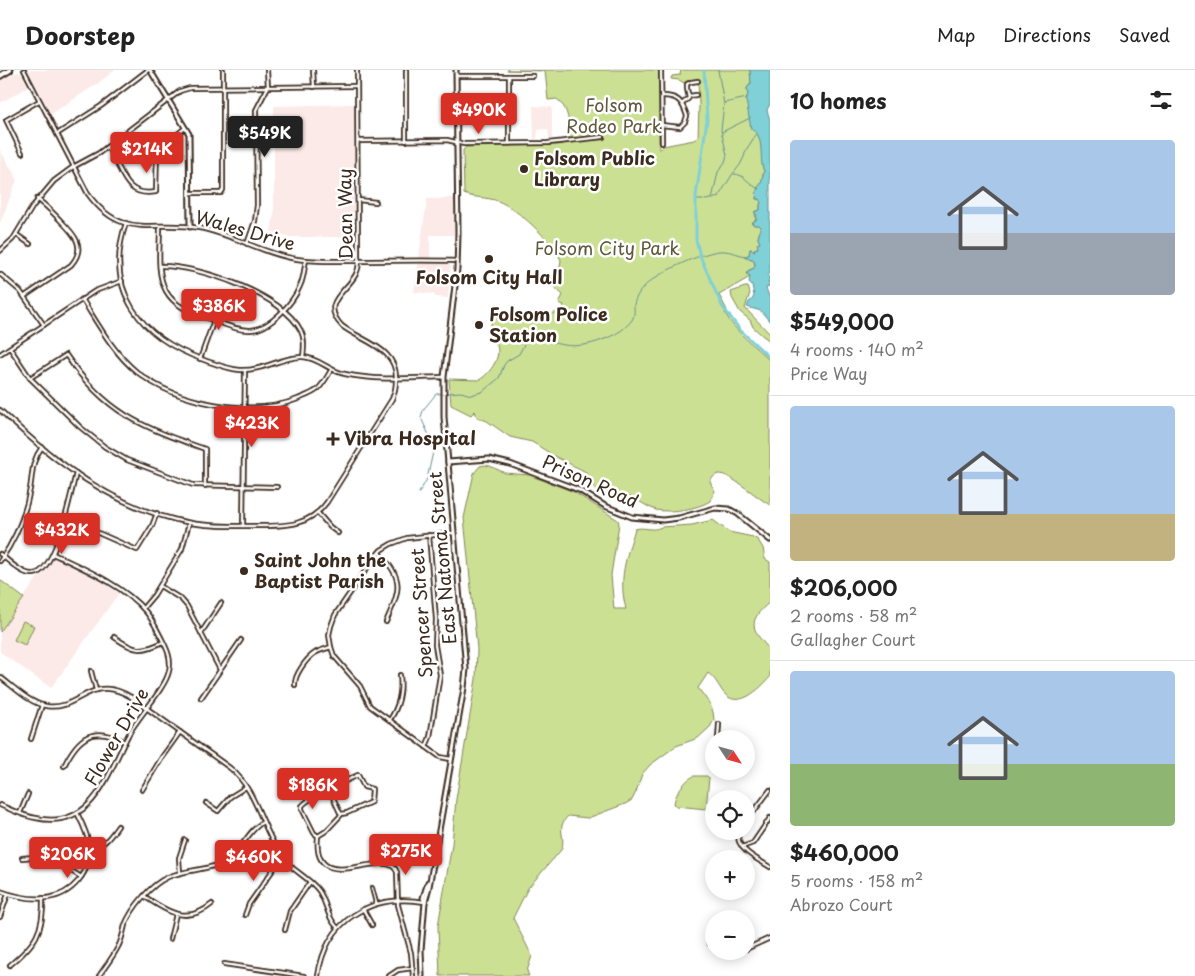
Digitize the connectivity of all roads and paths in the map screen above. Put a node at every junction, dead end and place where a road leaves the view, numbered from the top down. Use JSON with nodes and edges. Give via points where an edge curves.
{"nodes":[{"id":1,"x":10,"y":70,"type":"edge"},
{"id":2,"x":24,"y":70,"type":"edge"},
{"id":3,"x":149,"y":70,"type":"edge"},
{"id":4,"x":222,"y":70,"type":"edge"},
{"id":5,"x":267,"y":70,"type":"edge"},
{"id":6,"x":313,"y":70,"type":"edge"},
{"id":7,"x":357,"y":70,"type":"edge"},
{"id":8,"x":406,"y":70,"type":"edge"},
{"id":9,"x":456,"y":70,"type":"edge"},
{"id":10,"x":661,"y":70,"type":"edge"},
{"id":11,"x":0,"y":76,"type":"edge"},
{"id":12,"x":456,"y":76,"type":"junction"},
{"id":13,"x":509,"y":76,"type":"junction"},
{"id":14,"x":533,"y":76,"type":"dead end"},
{"id":15,"x":698,"y":81,"type":"dead end"},
{"id":16,"x":357,"y":86,"type":"junction"},
{"id":17,"x":268,"y":87,"type":"junction"},
{"id":18,"x":314,"y":87,"type":"junction"},
{"id":19,"x":223,"y":88,"type":"junction"},
{"id":20,"x":696,"y":95,"type":"dead end"},
{"id":21,"x":662,"y":96,"type":"junction"},
{"id":22,"x":689,"y":96,"type":"junction"},
{"id":23,"x":168,"y":99,"type":"junction"},
{"id":24,"x":40,"y":101,"type":"junction"},
{"id":25,"x":682,"y":104,"type":"junction"},
{"id":26,"x":661,"y":125,"type":"junction"},
{"id":27,"x":185,"y":128,"type":"junction"},
{"id":28,"x":57,"y":134,"type":"junction"},
{"id":29,"x":603,"y":137,"type":"dead end"},
{"id":30,"x":406,"y":140,"type":"junction"},
{"id":31,"x":357,"y":141,"type":"junction"},
{"id":32,"x":458,"y":142,"type":"junction"},
{"id":33,"x":509,"y":143,"type":"junction"},
{"id":34,"x":662,"y":143,"type":"dead end"},
{"id":35,"x":107,"y":147,"type":"junction"},
{"id":36,"x":22,"y":153,"type":"dead end"},
{"id":37,"x":74,"y":167,"type":"junction"},
{"id":38,"x":190,"y":193,"type":"junction"},
{"id":39,"x":37,"y":199,"type":"junction"},
{"id":40,"x":358,"y":200,"type":"junction"},
{"id":41,"x":376,"y":202,"type":"dead end"},
{"id":42,"x":126,"y":223,"type":"junction"},
{"id":43,"x":160,"y":227,"type":"junction"},
{"id":44,"x":190,"y":227,"type":"junction"},
{"id":45,"x":16,"y":235,"type":"junction"},
{"id":46,"x":30,"y":244,"type":"dead end"},
{"id":47,"x":247,"y":244,"type":"junction"},
{"id":48,"x":0,"y":251,"type":"edge"},
{"id":49,"x":306,"y":260,"type":"junction"},
{"id":50,"x":359,"y":261,"type":"junction"},
{"id":51,"x":457,"y":262,"type":"junction"},
{"id":52,"x":160,"y":266,"type":"junction"},
{"id":53,"x":0,"y":274,"type":"edge"},
{"id":54,"x":122,"y":281,"type":"junction"},
{"id":55,"x":25,"y":296,"type":"junction"},
{"id":56,"x":82,"y":299,"type":"junction"},
{"id":57,"x":282,"y":311,"type":"junction"},
{"id":58,"x":214,"y":320,"type":"junction"},
{"id":59,"x":44,"y":325,"type":"junction"},
{"id":60,"x":10,"y":348,"type":"junction"},
{"id":61,"x":0,"y":354,"type":"edge"},
{"id":62,"x":303,"y":357,"type":"junction"},
{"id":63,"x":200,"y":359,"type":"junction"},
{"id":64,"x":245,"y":370,"type":"junction"},
{"id":65,"x":331,"y":370,"type":"junction"},
{"id":66,"x":444,"y":377,"type":"junction"},
{"id":67,"x":30,"y":378,"type":"junction"},
{"id":68,"x":396,"y":378,"type":"junction"},
{"id":69,"x":244,"y":407,"type":"junction"},
{"id":70,"x":0,"y":410,"type":"edge"},
{"id":71,"x":42,"y":447,"type":"junction"},
{"id":72,"x":448,"y":462,"type":"junction"},
{"id":73,"x":77,"y":473,"type":"junction"},
{"id":74,"x":205,"y":486,"type":"junction"},
{"id":75,"x":243,"y":486,"type":"junction"},
{"id":76,"x":278,"y":487,"type":"dead end"},
{"id":77,"x":318,"y":513,"type":"junction"},
{"id":78,"x":157,"y":514,"type":"junction"},
{"id":79,"x":64,"y":518,"type":"junction"},
{"id":80,"x":189,"y":523,"type":"junction"},
{"id":81,"x":243,"y":526,"type":"junction"},
{"id":82,"x":338,"y":533,"type":"dead end"},
{"id":83,"x":453,"y":533,"type":"junction"},
{"id":84,"x":429,"y":535,"type":"junction"},
{"id":85,"x":770,"y":540,"type":"edge"},
{"id":86,"x":379,"y":552,"type":"junction"},
{"id":87,"x":0,"y":554,"type":"edge"},
{"id":88,"x":53,"y":554,"type":"junction"},
{"id":89,"x":3,"y":557,"type":"junction"},
{"id":90,"x":0,"y":561,"type":"edge"},
{"id":91,"x":160,"y":586,"type":"junction"},
{"id":92,"x":221,"y":603,"type":"dead end"},
{"id":93,"x":143,"y":608,"type":"junction"},
{"id":94,"x":386,"y":622,"type":"dead end"},
{"id":95,"x":201,"y":633,"type":"junction"},
{"id":96,"x":114,"y":637,"type":"dead end"},
{"id":97,"x":241,"y":640,"type":"dead end"},
{"id":98,"x":163,"y":642,"type":"junction"},
{"id":99,"x":331,"y":647,"type":"junction"},
{"id":100,"x":220,"y":670,"type":"junction"},
{"id":101,"x":91,"y":671,"type":"dead end"},
{"id":102,"x":400,"y":675,"type":"dead end"},
{"id":103,"x":0,"y":677,"type":"edge"},
{"id":104,"x":295,"y":684,"type":"dead end"},
{"id":105,"x":96,"y":690,"type":"junction"},
{"id":106,"x":201,"y":698,"type":"dead end"},
{"id":107,"x":42,"y":705,"type":"junction"},
{"id":108,"x":146,"y":707,"type":"junction"},
{"id":109,"x":389,"y":721,"type":"junction"},
{"id":110,"x":719,"y":724,"type":"dead end"},
{"id":111,"x":719,"y":730,"type":"edge"},
{"id":112,"x":180,"y":732,"type":"junction"},
{"id":113,"x":30,"y":739,"type":"dead end"},
{"id":114,"x":125,"y":742,"type":"junction"},
{"id":115,"x":426,"y":747,"type":"junction"},
{"id":116,"x":451,"y":760,"type":"junction"},
{"id":117,"x":64,"y":766,"type":"dead end"},
{"id":118,"x":246,"y":787,"type":"junction"},
{"id":119,"x":142,"y":790,"type":"dead end"},
{"id":120,"x":770,"y":790,"type":"edge"},
{"id":121,"x":330,"y":793,"type":"junction"},
{"id":122,"x":28,"y":794,"type":"dead end"},
{"id":123,"x":206,"y":804,"type":"dead end"},
{"id":124,"x":0,"y":805,"type":"edge"},
{"id":125,"x":755,"y":810,"type":"edge"},
{"id":126,"x":20,"y":813,"type":"junction"},
{"id":127,"x":77,"y":813,"type":"junction"},
{"id":128,"x":341,"y":814,"type":"junction"},
{"id":129,"x":770,"y":818,"type":"edge"},
{"id":130,"x":263,"y":822,"type":"junction"},
{"id":131,"x":118,"y":826,"type":"dead end"},
{"id":132,"x":318,"y":836,"type":"junction"},
{"id":133,"x":185,"y":840,"type":"dead end"},
{"id":134,"x":738,"y":840,"type":"edge"},
{"id":135,"x":742,"y":847,"type":"junction"},
{"id":136,"x":89,"y":848,"type":"junction"},
{"id":137,"x":282,"y":857,"type":"junction"},
{"id":138,"x":22,"y":858,"type":"dead end"},
{"id":139,"x":770,"y":867,"type":"edge"},
{"id":140,"x":180,"y":873,"type":"junction"},
{"id":141,"x":81,"y":877,"type":"junction"},
{"id":142,"x":310,"y":882,"type":"junction"},
{"id":143,"x":372,"y":888,"type":"dead end"},
{"id":144,"x":0,"y":892,"type":"edge"},
{"id":145,"x":8,"y":894,"type":"junction"},
{"id":146,"x":144,"y":896,"type":"junction"},
{"id":147,"x":43,"y":898,"type":"junction"},
{"id":148,"x":398,"y":900,"type":"junction"},
{"id":149,"x":425,"y":902,"type":"junction"},
{"id":150,"x":376,"y":903,"type":"junction"},
{"id":151,"x":212,"y":904,"type":"dead end"},
{"id":152,"x":363,"y":909,"type":"junction"},
{"id":153,"x":176,"y":914,"type":"junction"},
{"id":154,"x":245,"y":915,"type":"dead end"},
{"id":155,"x":0,"y":916,"type":"edge"},
{"id":156,"x":372,"y":925,"type":"dead end"},
{"id":157,"x":338,"y":928,"type":"junction"},
{"id":158,"x":285,"y":930,"type":"dead end"},
{"id":159,"x":770,"y":938,"type":"edge"},
{"id":160,"x":170,"y":939,"type":"dead end"},
{"id":161,"x":755,"y":945,"type":"edge"},
{"id":162,"x":224,"y":964,"type":"dead end"},
{"id":163,"x":10,"y":965,"type":"dead end"},
{"id":164,"x":413,"y":968,"type":"junction"},
{"id":165,"x":99,"y":976,"type":"edge"},
{"id":166,"x":304,"y":976,"type":"edge"},
{"id":167,"x":318,"y":976,"type":"edge"},
{"id":168,"x":389,"y":976,"type":"edge"},
{"id":169,"x":413,"y":976,"type":"edge"},
{"id":170,"x":422,"y":976,"type":"edge"}],
"edges":[{"from":1,"to":11,"type":"main road"},
{"from":2,"to":24,"type":"street","name":"Wales Drive"},
{"from":3,"to":23,"type":"main road"},
{"from":3,"to":28,"type":"street"},
{"from":4,"to":19,"type":"street"},
{"from":5,"to":17,"type":"street"},
{"from":6,"to":18,"type":"street"},
{"from":7,"to":16,"type":"street","name":"Dean Way"},
{"from":8,"to":30,"type":"street"},
{"from":9,"to":12,"type":"main road","name":"East Natoma Street"},
{"from":10,"to":21,"type":"street"},
{"from":12,"to":13,"type":"street"},
{"from":12,"to":32,"type":"main road","name":"East Natoma Street"},
{"from":13,"to":14,"type":"street"},
{"from":13,"to":33,"type":"street"},
{"from":15,"to":22,"type":"street","via":[[687,84]]},
{"from":16,"to":18,"type":"street"},
{"from":16,"to":31,"type":"street","name":"Dean Way"},
{"from":17,"to":18,"type":"street"},
{"from":17,"to":19,"type":"street"},
{"from":17,"to":47,"type":"street","via":[[256,110],[257,205]]},
{"from":19,"to":23,"type":"street","via":[[186,89]]},
{"from":19,"to":38,"type":"street","via":[[223,190],[221,193]]},
{"from":20,"to":22,"type":"street"},
{"from":21,"to":25,"type":"street","via":[[674,96]]},
{"from":21,"to":26,"type":"street"},
{"from":22,"to":25,"type":"street"},
{"from":23,"to":27,"type":"main road"},
{"from":23,"to":35,"type":"street"},
{"from":24,"to":28,"type":"street","name":"Wales Drive"},
{"from":24,"to":36,"type":"street","via":[[6,120]]},
{"from":25,"to":26,"type":"street","via":[[687,116],[684,124],[678,127]]},
{"from":26,"to":34,"type":"street"},
{"from":27,"to":35,"type":"street","via":[[157,152],[156,192],[140,191],[128,185]]},
{"from":27,"to":38,"type":"main road","via":[[189,139]]},
{"from":28,"to":37,"type":"street","name":"Wales Drive"},
{"from":29,"to":33,"type":"street"},
{"from":30,"to":31,"type":"street"},
{"from":30,"to":32,"type":"street"},
{"from":31,"to":40,"type":"street","name":"Dean Way"},
{"from":32,"to":33,"type":"street"},
{"from":32,"to":51,"type":"main road","name":"East Natoma Street"},
{"from":35,"to":37,"type":"street"},
{"from":37,"to":39,"type":"street"},
{"from":37,"to":42,"type":"street","name":"Wales Drive","via":[[93,200],[108,214]]},
{"from":38,"to":44,"type":"main road"},
{"from":39,"to":45,"type":"street"},
{"from":39,"to":55,"type":"street","via":[[73,233],[78,250],[71,265]]},
{"from":40,"to":41,"type":"street"},
{"from":40,"to":50,"type":"street","name":"Dean Way"},
{"from":42,"to":43,"type":"street","name":"Wales Drive"},
{"from":42,"to":54,"type":"street","via":[[119,251]]},
{"from":43,"to":44,"type":"street","name":"Wales Drive"},
{"from":43,"to":52,"type":"street"},
{"from":44,"to":47,"type":"street","name":"Wales Drive"},
{"from":45,"to":46,"type":"street"},
{"from":45,"to":48,"type":"street"},
{"from":47,"to":49,"type":"street","name":"Wales Drive"},
{"from":49,"to":50,"type":"street","name":"Wales Drive"},
{"from":49,"to":57,"type":"street","via":[[299,289]]},
{"from":50,"to":51,"type":"street","name":"Wales Drive"},
{"from":50,"to":68,"type":"street","name":"Dean Way","via":[[356,277],[336,299],[335,316],[342,326],[388,354],[395,366]]},
{"from":51,"to":66,"type":"main road","name":"East Natoma Street"},
{"from":52,"to":57,"type":"street","via":[[186,268],[253,290]]},
{"from":52,"to":58,"type":"street","via":[[164,286],[176,303]]},
{"from":53,"to":55,"type":"street"},
{"from":54,"to":56,"type":"street","via":[[100,288]]},
{"from":54,"to":63,"type":"street","via":[[130,304],[149,330],[170,346]]},
{"from":55,"to":59,"type":"street"},
{"from":56,"to":59,"type":"street"},
{"from":56,"to":69,"type":"street","via":[[121,356],[148,380],[206,403]]},
{"from":57,"to":58,"type":"street","via":[[270,323],[255,330],[240,329]]},
{"from":57,"to":62,"type":"street","via":[[301,330]]},
{"from":58,"to":63,"type":"street"},
{"from":59,"to":60,"type":"street"},
{"from":60,"to":61,"type":"street"},
{"from":60,"to":67,"type":"street"},
{"from":62,"to":64,"type":"street"},
{"from":62,"to":65,"type":"street","via":[[316,360]]},
{"from":63,"to":64,"type":"street"},
{"from":64,"to":69,"type":"street"},
{"from":65,"to":68,"type":"street","via":[[348,375]]},
{"from":65,"to":69,"type":"street","via":[[322,385],[310,394],[278,405]]},
{"from":66,"to":68,"type":"street"},
{"from":66,"to":72,"type":"main road","name":"East Natoma Street"},
{"from":67,"to":74,"type":"street","via":[[84,431],[111,451],[152,470]]},
{"from":67,"to":74,"type":"street","via":[[66,355],[92,388],[121,413],[154,431],[205,449]]},
{"from":68,"to":77,"type":"street","via":[[392,399]]},
{"from":69,"to":75,"type":"street"},
{"from":70,"to":71,"type":"street"},
{"from":71,"to":73,"type":"street"},
{"from":71,"to":89,"type":"street","via":[[34,460],[19,528]]},
{"from":72,"to":83,"type":"main road","name":"East Natoma Street"},
{"from":72,"to":85,"type":"main road","name":"Prison Road","via":[[488,459],[510,464],[579,490],[632,517],[663,520],[714,508],[729,509]]},
{"from":73,"to":78,"type":"street","via":[[115,497]]},
{"from":73,"to":79,"type":"street"},
{"from":74,"to":75,"type":"street"},
{"from":75,"to":76,"type":"street"},
{"from":75,"to":81,"type":"street"},
{"from":77,"to":81,"type":"street","via":[[289,526]]},
{"from":77,"to":82,"type":"street"},
{"from":78,"to":79,"type":"street","via":[[137,550]]},
{"from":78,"to":80,"type":"street"},
{"from":79,"to":88,"type":"street"},
{"from":80,"to":81,"type":"street"},
{"from":80,"to":91,"type":"street","via":[[184,545]]},
{"from":83,"to":84,"type":"street"},
{"from":83,"to":116,"type":"main road","name":"East Natoma Street","via":[[466,669]]},
{"from":84,"to":86,"type":"street","via":[[401,539]]},
{"from":84,"to":115,"type":"street","name":"Spencer Street","via":[[435,645],[440,675]]},
{"from":86,"to":94,"type":"street","via":[[393,569],[398,584]]},
{"from":86,"to":99,"type":"street","via":[[333,618]]},
{"from":87,"to":89,"type":"street"},
{"from":88,"to":89,"type":"street","via":[[42,571],[35,574],[26,573]]},
{"from":88,"to":93,"type":"street","name":"Flower Drive","via":[[102,578]]},
{"from":89,"to":90,"type":"street"},
{"from":91,"to":93,"type":"street"},
{"from":91,"to":95,"type":"street","via":[[183,601]]},
{"from":92,"to":95,"type":"street"},
{"from":93,"to":98,"type":"street","name":"Flower Drive"},
{"from":95,"to":100,"type":"street"},
{"from":96,"to":98,"type":"street","via":[[140,649]]},
{"from":97,"to":100,"type":"street"},
{"from":98,"to":108,"type":"street","name":"Flower Drive","via":[[169,657],[169,671]]},
{"from":99,"to":104,"type":"street","via":[[310,657]]},
{"from":99,"to":109,"type":"street","via":[[360,686],[370,706]]},
{"from":100,"to":106,"type":"street"},
{"from":101,"to":105,"type":"street"},
{"from":102,"to":109,"type":"street","via":[[399,700]]},
{"from":103,"to":107,"type":"street"},
{"from":105,"to":107,"type":"street","via":[[64,705]]},
{"from":105,"to":108,"type":"street","via":[[120,691]]},
{"from":107,"to":113,"type":"street"},
{"from":108,"to":112,"type":"street"},
{"from":108,"to":114,"type":"street","name":"Flower Drive"},
{"from":109,"to":115,"type":"street"},
{"from":110,"to":111,"type":"street"},
{"from":112,"to":118,"type":"street","via":[[234,772]]},
{"from":112,"to":119,"type":"street"},
{"from":114,"to":117,"type":"street","via":[[106,734],[87,737],[75,745]]},
{"from":114,"to":127,"type":"street","name":"Flower Drive","via":[[100,792]]},
{"from":115,"to":116,"type":"street"},
{"from":116,"to":149,"type":"main road","name":"East Natoma Street"},
{"from":118,"to":123,"type":"street","via":[[230,797],[218,811]]},
{"from":118,"to":130,"type":"street"},
{"from":120,"to":125,"type":"street"},
{"from":121,"to":128,"type":"street"},
{"from":121,"to":128,"type":"street","via":[[333,787],[358,776],[364,786],[372,789],[371,802]]},
{"from":121,"to":132,"type":"street","via":[[302,806]]},
{"from":122,"to":126,"type":"street"},
{"from":124,"to":126,"type":"street","name":"Flower Drive"},
{"from":126,"to":127,"type":"street","name":"Flower Drive","via":[[48,820]]},
{"from":127,"to":136,"type":"street"},
{"from":128,"to":132,"type":"street"},
{"from":129,"to":135,"type":"street","via":[[753,842]]},
{"from":130,"to":137,"type":"street"},
{"from":130,"to":140,"type":"street","via":[[226,861]]},
{"from":131,"to":136,"type":"street","via":[[105,843]]},
{"from":132,"to":148,"type":"street","via":[[319,855],[332,868],[343,870],[378,864],[396,868]]},
{"from":133,"to":140,"type":"street","via":[[179,858]]},
{"from":134,"to":135,"type":"street"},
{"from":135,"to":139,"type":"street"},
{"from":136,"to":141,"type":"street","via":[[88,863]]},
{"from":137,"to":142,"type":"street"},
{"from":137,"to":154,"type":"street","via":[[249,904]]},
{"from":138,"to":141,"type":"street","via":[[52,860]]},
{"from":140,"to":146,"type":"street","via":[[162,880]]},
{"from":141,"to":147,"type":"street","via":[[57,896]]},
{"from":142,"to":157,"type":"street","via":[[322,896],[331,920]]},
{"from":142,"to":158,"type":"street","via":[[290,910]]},
{"from":143,"to":150,"type":"street"},
{"from":144,"to":145,"type":"street"},
{"from":145,"to":147,"type":"street"},
{"from":145,"to":155,"type":"street"},
{"from":146,"to":153,"type":"street"},
{"from":146,"to":165,"type":"street"},
{"from":147,"to":163,"type":"street","via":[[43,918],[38,935]]},
{"from":148,"to":149,"type":"street"},
{"from":148,"to":150,"type":"street"},
{"from":148,"to":164,"type":"street"},
{"from":149,"to":170,"type":"main road","name":"East Natoma Street"},
{"from":150,"to":152,"type":"street"},
{"from":151,"to":153,"type":"street","via":[[197,913]]},
{"from":152,"to":156,"type":"street"},
{"from":152,"to":157,"type":"street"},
{"from":153,"to":160,"type":"street"},
{"from":157,"to":167,"type":"street","via":[[323,954]]},
{"from":159,"to":161,"type":"street"},
{"from":162,"to":166,"type":"street"},
{"from":164,"to":168,"type":"street","via":[[401,969]]},
{"from":164,"to":169,"type":"street"}]}
